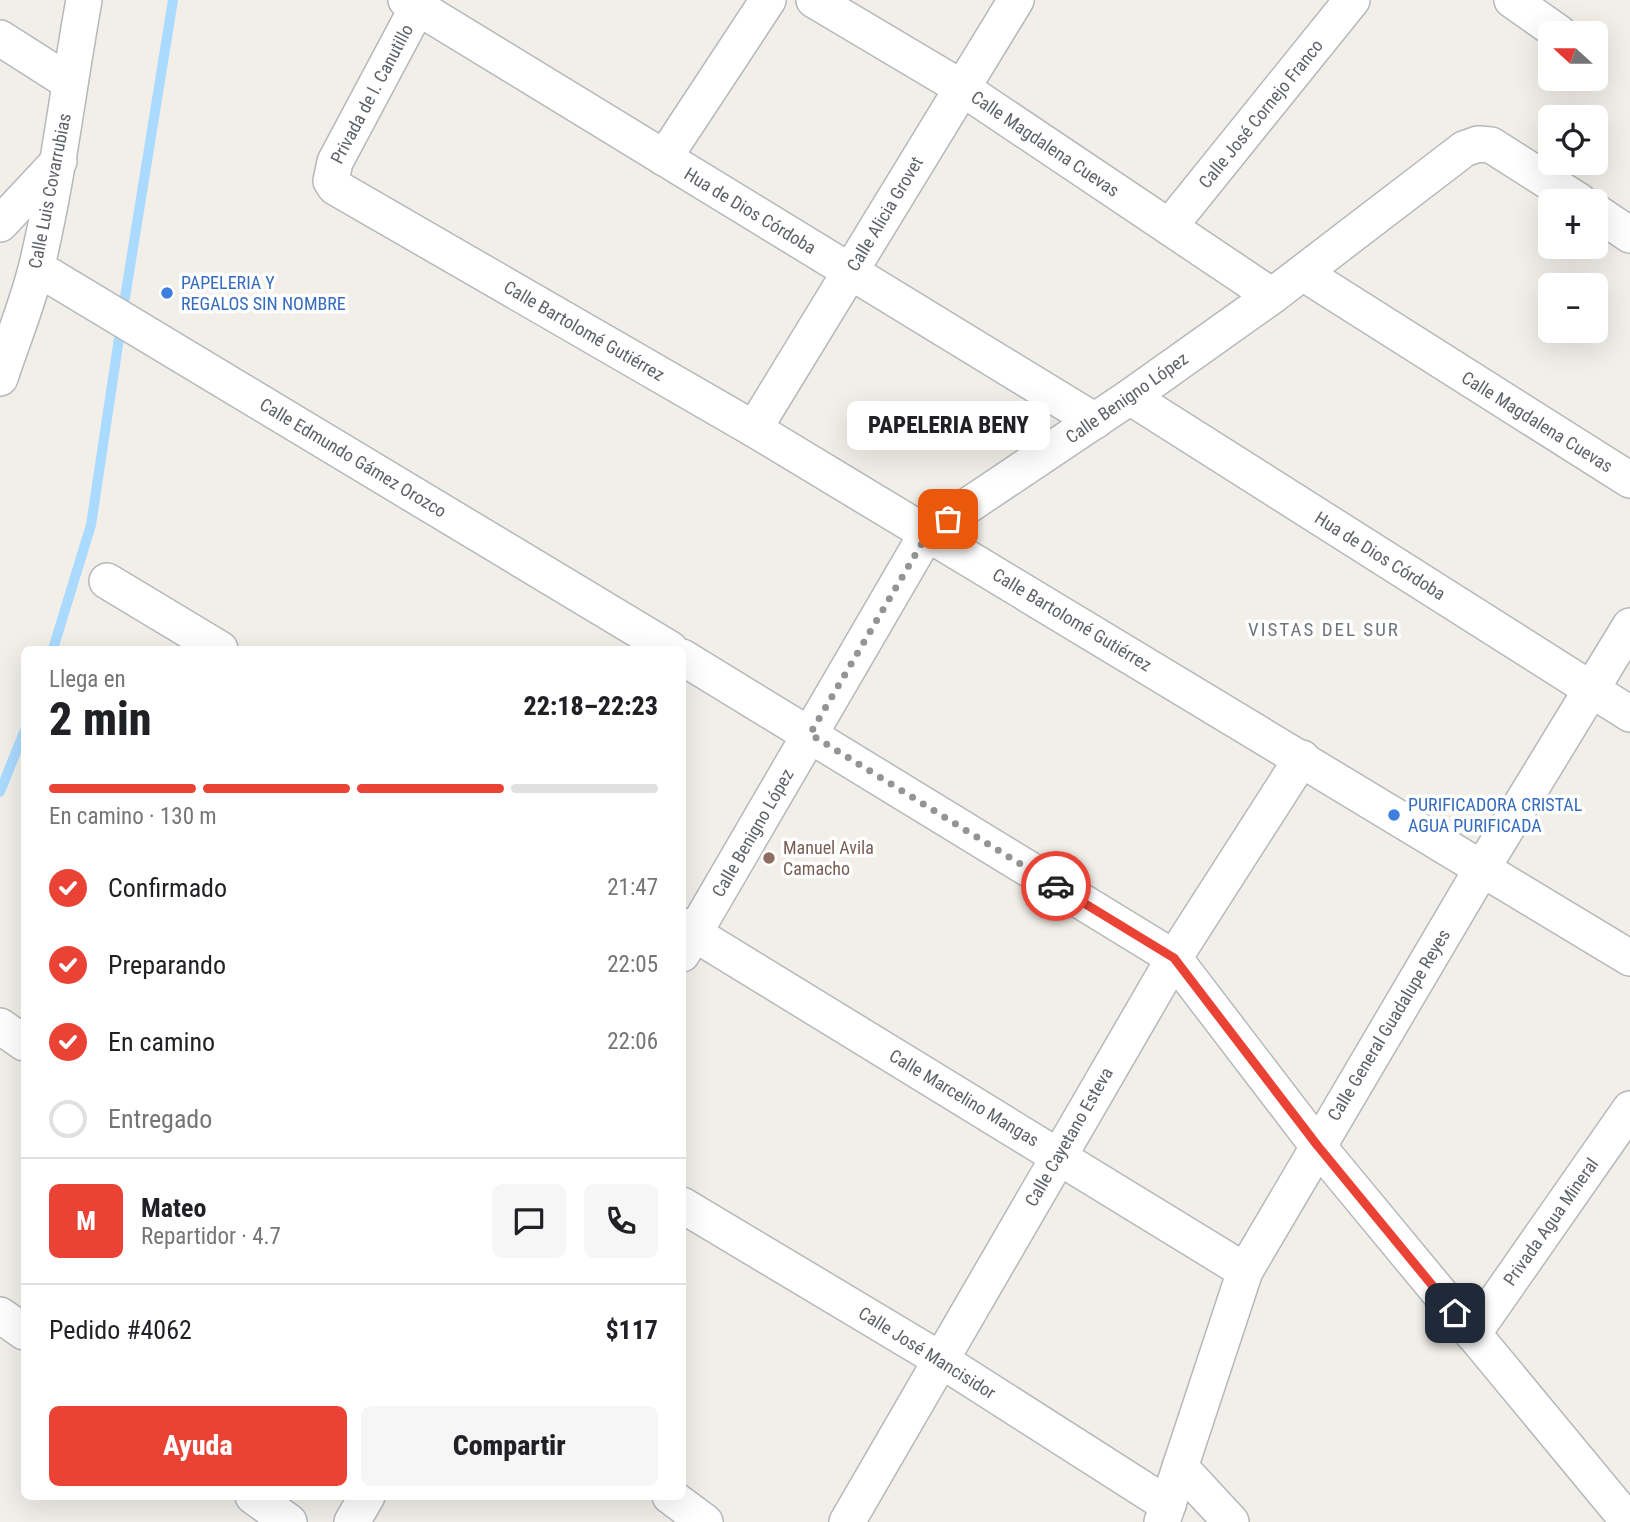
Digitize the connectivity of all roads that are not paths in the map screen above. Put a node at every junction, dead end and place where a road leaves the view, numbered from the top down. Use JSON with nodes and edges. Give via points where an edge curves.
{"nodes":[{"id":1,"x":84,"y":0,"type":"edge"},
{"id":2,"x":768,"y":0,"type":"edge"},
{"id":3,"x":814,"y":0,"type":"edge"},
{"id":4,"x":1016,"y":0,"type":"edge"},
{"id":5,"x":1352,"y":0,"type":"edge"},
{"id":6,"x":1512,"y":0,"type":"edge"},
{"id":7,"x":412,"y":4,"type":"edge"},
{"id":8,"x":1542,"y":21,"type":"edge"},
{"id":9,"x":0,"y":38,"type":"edge"},
{"id":10,"x":69,"y":82,"type":"junction"},
{"id":11,"x":962,"y":88,"type":"junction"},
{"id":12,"x":664,"y":159,"type":"junction"},
{"id":13,"x":59,"y":161,"type":"junction"},
{"id":14,"x":331,"y":181,"type":"joint"},
{"id":15,"x":1561,"y":189,"type":"edge"},
{"id":16,"x":1608,"y":220,"type":"edge"},
{"id":17,"x":0,"y":224,"type":"edge"},
{"id":18,"x":1169,"y":227,"type":"junction"},
{"id":19,"x":1630,"y":235,"type":"edge"},
{"id":20,"x":37,"y":268,"type":"junction"},
{"id":21,"x":850,"y":271,"type":"junction"},
{"id":22,"x":1303,"y":273,"type":"junction"},
{"id":23,"x":1272,"y":296,"type":"junction"},
{"id":24,"x":0,"y":378,"type":"edge"},
{"id":25,"x":1130,"y":397,"type":"junction"},
{"id":26,"x":1095,"y":421,"type":"junction"},
{"id":27,"x":754,"y":429,"type":"junction"},
{"id":28,"x":1630,"y":480,"type":"edge"},
{"id":29,"x":928,"y":533,"type":"junction"},
{"id":30,"x":107,"y":581,"type":"dead end"},
{"id":31,"x":1630,"y":626,"type":"edge"},
{"id":32,"x":215,"y":646,"type":"edge"},
{"id":33,"x":665,"y":646,"type":"edge"},
{"id":34,"x":686,"y":659,"type":"edge"},
{"id":35,"x":1591,"y":690,"type":"junction"},
{"id":36,"x":1630,"y":714,"type":"edge"},
{"id":37,"x":810,"y":734,"type":"junction"},
{"id":38,"x":1302,"y":758,"type":"junction"},
{"id":39,"x":1483,"y":867,"type":"junction"},
{"id":40,"x":686,"y":938,"type":"edge"},
{"id":41,"x":1174,"y":958,"type":"junction"},
{"id":42,"x":1630,"y":958,"type":"edge"},
{"id":43,"x":0,"y":1026,"type":"edge"},
{"id":44,"x":21,"y":1041,"type":"edge"},
{"id":45,"x":1630,"y":1109,"type":"edge"},
{"id":46,"x":1317,"y":1145,"type":"junction"},
{"id":47,"x":1058,"y":1155,"type":"junction"},
{"id":48,"x":686,"y":1207,"type":"edge"},
{"id":49,"x":1245,"y":1271,"type":"junction"},
{"id":50,"x":0,"y":1315,"type":"edge"},
{"id":51,"x":21,"y":1330,"type":"edge"},
{"id":52,"x":1473,"y":1334,"type":"junction"},
{"id":53,"x":941,"y":1360,"type":"junction"},
{"id":54,"x":1180,"y":1467,"type":"junction"},
{"id":55,"x":259,"y":1500,"type":"edge"},
{"id":56,"x":365,"y":1500,"type":"edge"},
{"id":57,"x":675,"y":1500,"type":"edge"},
{"id":58,"x":1165,"y":1513,"type":"edge"},
{"id":59,"x":289,"y":1522,"type":"edge"},
{"id":60,"x":352,"y":1522,"type":"edge"},
{"id":61,"x":705,"y":1522,"type":"edge"},
{"id":62,"x":847,"y":1522,"type":"edge"},
{"id":63,"x":1231,"y":1522,"type":"edge"},
{"id":64,"x":1629,"y":1522,"type":"edge"}],
"edges":[{"from":1,"to":10,"type":"street","name":"Calle Luis Covarrubias"},
{"from":2,"to":12,"type":"street"},
{"from":3,"to":11,"type":"street","name":"Calle Magdalena Cuevas"},
{"from":4,"to":11,"type":"street","name":"Calle Alicia Grovet"},
{"from":5,"to":18,"type":"street","name":"Calle José Cornejo Franco"},
{"from":6,"to":8,"type":"street"},
{"from":7,"to":12,"type":"street","name":"Hua de Dios Córdoba"},
{"from":7,"to":14,"type":"street","name":"Privada de l. Canutillo","via":[[335,162]]},
{"from":9,"to":10,"type":"street"},
{"from":10,"to":13,"type":"street","name":"Calle Luis Covarrubias"},
{"from":11,"to":18,"type":"street","name":"Calle Magdalena Cuevas"},
{"from":11,"to":21,"type":"street","name":"Calle Alicia Grovet"},
{"from":12,"to":21,"type":"street","name":"Hua de Dios Córdoba"},
{"from":13,"to":17,"type":"street"},
{"from":13,"to":20,"type":"street","name":"Calle Luis Covarrubias"},
{"from":14,"to":27,"type":"street","name":"Calle Bartolomé Gutiérrez","via":[[341,191]]},
{"from":15,"to":22,"type":"street","name":"Calle Benigno López","via":[[1503,151],[1478,144],[1452,158]]},
{"from":16,"to":19,"type":"street"},
{"from":18,"to":23,"type":"street","name":"Calle Magdalena Cuevas"},
{"from":20,"to":24,"type":"street","name":"Calle Luis Covarrubias"},
{"from":20,"to":33,"type":"street","name":"Calle Edmundo Gámez Orozco"},
{"from":21,"to":26,"type":"street","name":"Hua de Dios Córdoba"},
{"from":21,"to":27,"type":"street","name":"Calle Alicia Grovet"},
{"from":22,"to":23,"type":"street","name":"Calle Benigno López"},
{"from":22,"to":28,"type":"street","name":"Calle Magdalena Cuevas"},
{"from":23,"to":25,"type":"street","name":"Calle Benigno López"},
{"from":25,"to":26,"type":"street","name":"Calle Benigno López"},
{"from":25,"to":35,"type":"street","name":"Hua de Dios Córdoba"},
{"from":26,"to":29,"type":"street","name":"Calle Benigno López"},
{"from":27,"to":29,"type":"street","name":"Calle Bartolomé Gutiérrez"},
{"from":29,"to":37,"type":"street","name":"Calle Benigno López"},
{"from":29,"to":38,"type":"street","name":"Calle Bartolomé Gutiérrez"},
{"from":30,"to":32,"type":"street"},
{"from":31,"to":35,"type":"street","name":"Calle General Guadalupe Reyes"},
{"from":34,"to":37,"type":"street"},
{"from":35,"to":36,"type":"street","name":"Hua de Dios Córdoba"},
{"from":35,"to":39,"type":"street","name":"Calle General Guadalupe Reyes"},
{"from":37,"to":40,"type":"street","name":"Calle Benigno López"},
{"from":37,"to":41,"type":"street"},
{"from":38,"to":39,"type":"street","name":"Calle Bartolomé Gutiérrez"},
{"from":38,"to":41,"type":"street","name":"Calle Cayetano Esteva"},
{"from":39,"to":42,"type":"street","name":"Calle Bartolomé Gutiérrez"},
{"from":39,"to":46,"type":"street","name":"Calle General Guadalupe Reyes"},
{"from":40,"to":47,"type":"street","name":"Calle Marcelino Mangas"},
{"from":41,"to":46,"type":"street"},
{"from":41,"to":47,"type":"street","name":"Calle Cayetano Esteva"},
{"from":43,"to":44,"type":"street"},
{"from":45,"to":52,"type":"street","name":"Privada Agua Mineral"},
{"from":46,"to":49,"type":"street","name":"Calle General Guadalupe Reyes"},
{"from":46,"to":52,"type":"street"},
{"from":47,"to":49,"type":"street","name":"Calle Marcelino Mangas"},
{"from":47,"to":53,"type":"street","name":"Calle Cayetano Esteva"},
{"from":48,"to":53,"type":"street","name":"Calle José Mancisidor"},
{"from":49,"to":54,"type":"street","name":"Calle General Guadalupe Reyes"},
{"from":50,"to":51,"type":"street"},
{"from":52,"to":64,"type":"street"},
{"from":53,"to":58,"type":"street","name":"Calle José Mancisidor"},
{"from":53,"to":62,"type":"street","name":"Calle Cayetano Esteva"},
{"from":54,"to":58,"type":"street","name":"Calle General Guadalupe Reyes"},
{"from":54,"to":63,"type":"street"},
{"from":55,"to":59,"type":"street"},
{"from":56,"to":60,"type":"street"},
{"from":57,"to":61,"type":"street"}]}
